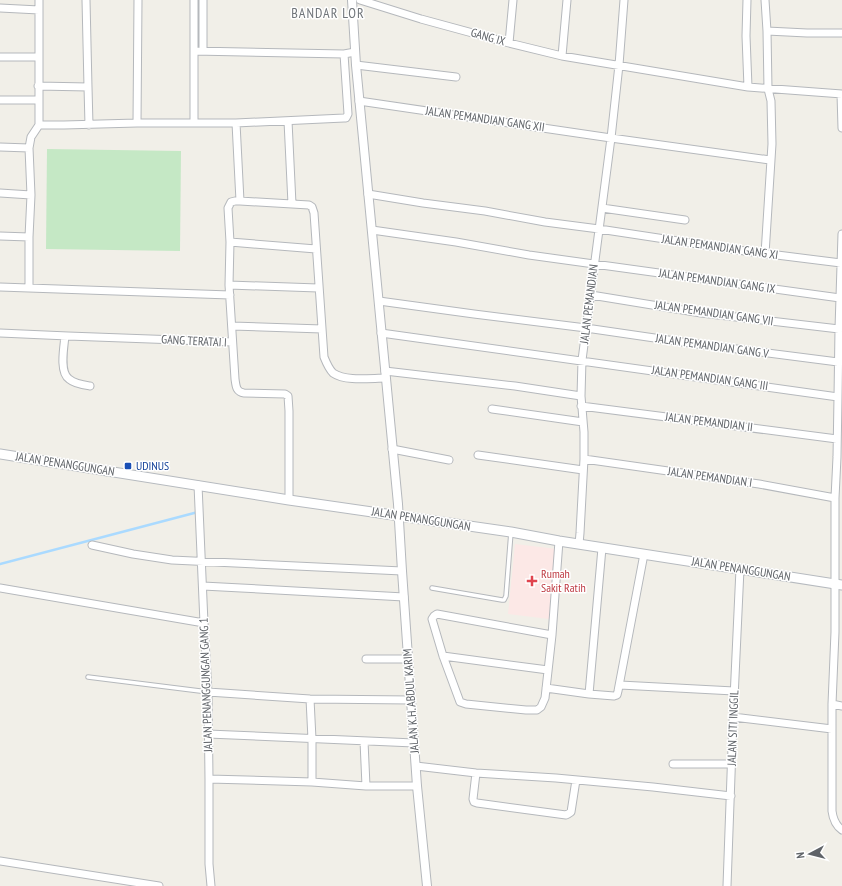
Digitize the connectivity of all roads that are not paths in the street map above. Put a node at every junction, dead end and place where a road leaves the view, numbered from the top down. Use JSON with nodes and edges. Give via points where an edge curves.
{"nodes":[{"id":1,"x":39,"y":0,"type":"edge"},
{"id":2,"x":86,"y":0,"type":"edge"},
{"id":3,"x":138,"y":0,"type":"edge"},
{"id":4,"x":194,"y":0,"type":"edge"},
{"id":5,"x":203,"y":0,"type":"edge"},
{"id":6,"x":352,"y":0,"type":"edge"},
{"id":7,"x":360,"y":0,"type":"edge"},
{"id":8,"x":512,"y":0,"type":"edge"},
{"id":9,"x":567,"y":0,"type":"edge"},
{"id":10,"x":624,"y":0,"type":"edge"},
{"id":11,"x":747,"y":0,"type":"edge"},
{"id":12,"x":765,"y":0,"type":"edge"},
{"id":13,"x":0,"y":8,"type":"edge"},
{"id":14,"x":39,"y":10,"type":"junction"},
{"id":15,"x":767,"y":31,"type":"junction"},
{"id":16,"x":842,"y":33,"type":"edge"},
{"id":17,"x":509,"y":43,"type":"junction"},
{"id":18,"x":194,"y":51,"type":"junction"},
{"id":19,"x":202,"y":51,"type":"junction"},
{"id":20,"x":355,"y":52,"type":"junction"},
{"id":21,"x":344,"y":54,"type":"junction"},
{"id":22,"x":562,"y":56,"type":"junction"},
{"id":23,"x":0,"y":57,"type":"edge"},
{"id":24,"x":38,"y":57,"type":"junction"},
{"id":25,"x":356,"y":65,"type":"junction"},
{"id":26,"x":619,"y":65,"type":"junction"},
{"id":27,"x":456,"y":77,"type":"dead end"},
{"id":28,"x":38,"y":86,"type":"junction"},
{"id":29,"x":88,"y":87,"type":"junction"},
{"id":30,"x":748,"y":87,"type":"junction"},
{"id":31,"x":768,"y":88,"type":"junction"},
{"id":32,"x":842,"y":94,"type":"edge"},
{"id":33,"x":0,"y":100,"type":"edge"},
{"id":34,"x":38,"y":100,"type":"junction"},
{"id":35,"x":359,"y":101,"type":"junction"},
{"id":36,"x":288,"y":121,"type":"junction"},
{"id":37,"x":194,"y":122,"type":"junction"},
{"id":38,"x":137,"y":123,"type":"junction"},
{"id":39,"x":236,"y":123,"type":"junction"},
{"id":40,"x":90,"y":124,"type":"junction"},
{"id":41,"x":38,"y":125,"type":"junction"},
{"id":42,"x":842,"y":128,"type":"edge"},
{"id":43,"x":611,"y":138,"type":"junction"},
{"id":44,"x":0,"y":148,"type":"edge"},
{"id":45,"x":29,"y":148,"type":"junction"},
{"id":46,"x":770,"y":160,"type":"junction"},
{"id":47,"x":0,"y":193,"type":"edge"},
{"id":48,"x":368,"y":194,"type":"junction"},
{"id":49,"x":31,"y":195,"type":"junction"},
{"id":50,"x":240,"y":201,"type":"junction"},
{"id":51,"x":292,"y":204,"type":"junction"},
{"id":52,"x":602,"y":208,"type":"junction"},
{"id":53,"x":685,"y":220,"type":"dead end"},
{"id":54,"x":599,"y":229,"type":"junction"},
{"id":55,"x":372,"y":230,"type":"junction"},
{"id":56,"x":842,"y":234,"type":"edge"},
{"id":57,"x":0,"y":236,"type":"edge"},
{"id":58,"x":29,"y":237,"type":"junction"},
{"id":59,"x":230,"y":242,"type":"junction"},
{"id":60,"x":316,"y":249,"type":"junction"},
{"id":61,"x":765,"y":254,"type":"junction"},
{"id":62,"x":841,"y":263,"type":"junction"},
{"id":63,"x":594,"y":264,"type":"junction"},
{"id":64,"x":229,"y":285,"type":"junction"},
{"id":65,"x":0,"y":287,"type":"edge"},
{"id":66,"x":29,"y":288,"type":"junction"},
{"id":67,"x":318,"y":288,"type":"junction"},
{"id":68,"x":230,"y":295,"type":"junction"},
{"id":69,"x":591,"y":295,"type":"junction"},
{"id":70,"x":840,"y":298,"type":"junction"},
{"id":71,"x":379,"y":301,"type":"junction"},
{"id":72,"x":232,"y":326,"type":"junction"},
{"id":73,"x":586,"y":328,"type":"junction"},
{"id":74,"x":322,"y":329,"type":"junction"},
{"id":75,"x":839,"y":330,"type":"junction"},
{"id":76,"x":0,"y":333,"type":"edge"},
{"id":77,"x":381,"y":333,"type":"junction"},
{"id":78,"x":65,"y":336,"type":"junction"},
{"id":79,"x":232,"y":342,"type":"junction"},
{"id":80,"x":582,"y":360,"type":"junction"},
{"id":81,"x":838,"y":362,"type":"junction"},
{"id":82,"x":385,"y":374,"type":"junction"},
{"id":83,"x":840,"y":378,"type":"edge"},
{"id":84,"x":90,"y":386,"type":"dead end"},
{"id":85,"x":581,"y":396,"type":"junction"},
{"id":86,"x":838,"y":396,"type":"junction"},
{"id":87,"x":581,"y":406,"type":"junction"},
{"id":88,"x":492,"y":409,"type":"dead end"},
{"id":89,"x":583,"y":422,"type":"junction"},
{"id":90,"x":837,"y":439,"type":"junction"},
{"id":91,"x":392,"y":450,"type":"junction"},
{"id":92,"x":0,"y":454,"type":"edge"},
{"id":93,"x":478,"y":454,"type":"dead end"},
{"id":94,"x":584,"y":459,"type":"junction"},
{"id":95,"x":449,"y":460,"type":"dead end"},
{"id":96,"x":583,"y":470,"type":"junction"},
{"id":97,"x":198,"y":485,"type":"junction"},
{"id":98,"x":835,"y":498,"type":"junction"},
{"id":99,"x":289,"y":500,"type":"junction"},
{"id":100,"x":399,"y":516,"type":"junction"},
{"id":101,"x":511,"y":532,"type":"junction"},
{"id":102,"x":559,"y":541,"type":"junction"},
{"id":103,"x":579,"y":544,"type":"junction"},
{"id":104,"x":92,"y":545,"type":"dead end"},
{"id":105,"x":602,"y":548,"type":"junction"},
{"id":106,"x":644,"y":554,"type":"junction"},
{"id":107,"x":201,"y":562,"type":"junction"},
{"id":108,"x":740,"y":569,"type":"junction"},
{"id":109,"x":402,"y":571,"type":"junction"},
{"id":110,"x":839,"y":585,"type":"edge"},
{"id":111,"x":203,"y":586,"type":"junction"},
{"id":112,"x":0,"y":588,"type":"edge"},
{"id":113,"x":432,"y":588,"type":"dead end"},
{"id":114,"x":404,"y":597,"type":"junction"},
{"id":115,"x":204,"y":623,"type":"junction"},
{"id":116,"x":552,"y":635,"type":"junction"},
{"id":117,"x":443,"y":656,"type":"junction"},
{"id":118,"x":838,"y":656,"type":"edge"},
{"id":119,"x":408,"y":658,"type":"junction"},
{"id":120,"x":366,"y":659,"type":"dead end"},
{"id":121,"x":548,"y":670,"type":"junction"},
{"id":122,"x":88,"y":678,"type":"dead end"},
{"id":123,"x":620,"y":686,"type":"junction"},
{"id":124,"x":546,"y":688,"type":"junction"},
{"id":125,"x":734,"y":691,"type":"junction"},
{"id":126,"x":208,"y":692,"type":"junction"},
{"id":127,"x":589,"y":694,"type":"junction"},
{"id":128,"x":310,"y":699,"type":"junction"},
{"id":129,"x":411,"y":700,"type":"junction"},
{"id":130,"x":832,"y":704,"type":"junction"},
{"id":131,"x":842,"y":706,"type":"edge"},
{"id":132,"x":733,"y":717,"type":"junction"},
{"id":133,"x":832,"y":729,"type":"junction"},
{"id":134,"x":208,"y":734,"type":"junction"},
{"id":135,"x":312,"y":739,"type":"junction"},
{"id":136,"x":364,"y":741,"type":"junction"},
{"id":137,"x":414,"y":743,"type":"junction"},
{"id":138,"x":673,"y":764,"type":"dead end"},
{"id":139,"x":732,"y":764,"type":"junction"},
{"id":140,"x":416,"y":766,"type":"junction"},
{"id":141,"x":476,"y":773,"type":"junction"},
{"id":142,"x":209,"y":779,"type":"junction"},
{"id":143,"x":576,"y":780,"type":"junction"},
{"id":144,"x":312,"y":782,"type":"junction"},
{"id":145,"x":366,"y":786,"type":"junction"},
{"id":146,"x":417,"y":786,"type":"junction"},
{"id":147,"x":731,"y":796,"type":"junction"},
{"id":148,"x":842,"y":830,"type":"edge"},
{"id":149,"x":0,"y":861,"type":"edge"},
{"id":150,"x":159,"y":886,"type":"edge"},
{"id":151,"x":211,"y":886,"type":"edge"},
{"id":152,"x":427,"y":886,"type":"edge"},
{"id":153,"x":727,"y":886,"type":"edge"}],
"edges":[{"from":1,"to":14,"type":"street"},
{"from":2,"to":29,"type":"street"},
{"from":3,"to":38,"type":"street"},
{"from":4,"to":18,"type":"street"},
{"from":5,"to":19,"type":"street"},
{"from":6,"to":20,"type":"street","name":"JALAN K.H. ABDUL KARIM"},
{"from":7,"to":17,"type":"street","name":"GANG IX"},
{"from":8,"to":17,"type":"street"},
{"from":9,"to":22,"type":"street"},
{"from":10,"to":26,"type":"street","name":"JALAN PEMANDIAN"},
{"from":11,"to":30,"type":"street"},
{"from":12,"to":15,"type":"street"},
{"from":13,"to":14,"type":"street"},
{"from":14,"to":24,"type":"street"},
{"from":15,"to":16,"type":"street"},
{"from":15,"to":31,"type":"street"},
{"from":17,"to":22,"type":"street","name":"GANG IX"},
{"from":18,"to":19,"type":"street"},
{"from":18,"to":37,"type":"street"},
{"from":19,"to":21,"type":"street"},
{"from":20,"to":21,"type":"street"},
{"from":20,"to":25,"type":"street","name":"JALAN K.H. ABDUL KARIM"},
{"from":21,"to":36,"type":"street","via":[[348,114],[346,118]]},
{"from":22,"to":26,"type":"street","name":"GANG IX"},
{"from":23,"to":24,"type":"street"},
{"from":24,"to":28,"type":"street"},
{"from":25,"to":27,"type":"street"},
{"from":25,"to":35,"type":"street","name":"JALAN K.H. ABDUL KARIM"},
{"from":26,"to":30,"type":"street","name":"GANG IX"},
{"from":26,"to":43,"type":"street","name":"JALAN PEMANDIAN"},
{"from":28,"to":29,"type":"street"},
{"from":28,"to":34,"type":"street"},
{"from":29,"to":40,"type":"street"},
{"from":30,"to":31,"type":"street","name":"GANG IX"},
{"from":31,"to":32,"type":"street","name":"GANG IX"},
{"from":31,"to":46,"type":"street","via":[[771,101]]},
{"from":32,"to":42,"type":"street"},
{"from":33,"to":34,"type":"street"},
{"from":34,"to":41,"type":"street"},
{"from":35,"to":43,"type":"street","name":"JALAN PEMANDIAN GANG XII"},
{"from":35,"to":48,"type":"street","name":"JALAN K.H. ABDUL KARIM"},
{"from":36,"to":39,"type":"street"},
{"from":36,"to":51,"type":"street"},
{"from":37,"to":38,"type":"street"},
{"from":37,"to":39,"type":"street"},
{"from":38,"to":40,"type":"street"},
{"from":39,"to":50,"type":"street"},
{"from":40,"to":41,"type":"street"},
{"from":41,"to":45,"type":"street","via":[[31,137]]},
{"from":43,"to":46,"type":"street","name":"JALAN PEMANDIAN GANG XII"},
{"from":43,"to":52,"type":"street","name":"JALAN PEMANDIAN"},
{"from":44,"to":45,"type":"street"},
{"from":45,"to":49,"type":"street"},
{"from":46,"to":61,"type":"street"},
{"from":47,"to":49,"type":"street"},
{"from":48,"to":54,"type":"street","name":"JALAN PEMANDIAN GANG XI"},
{"from":48,"to":55,"type":"street","name":"JALAN K.H. ABDUL KARIM"},
{"from":49,"to":58,"type":"street"},
{"from":50,"to":51,"type":"street"},
{"from":50,"to":59,"type":"street","via":[[232,201],[228,208]]},
{"from":51,"to":60,"type":"street","via":[[309,205],[313,209]]},
{"from":52,"to":53,"type":"street"},
{"from":52,"to":54,"type":"street","name":"JALAN PEMANDIAN"},
{"from":54,"to":61,"type":"street","name":"JALAN PEMANDIAN GANG XI"},
{"from":54,"to":63,"type":"street","name":"JALAN PEMANDIAN"},
{"from":55,"to":63,"type":"street","name":"JALAN PEMANDIAN GANG IX"},
{"from":55,"to":71,"type":"street","name":"JALAN K.H. ABDUL KARIM"},
{"from":56,"to":62,"type":"street"},
{"from":57,"to":58,"type":"street"},
{"from":58,"to":66,"type":"street"},
{"from":59,"to":60,"type":"street"},
{"from":59,"to":64,"type":"street"},
{"from":60,"to":67,"type":"street"},
{"from":61,"to":62,"type":"street","name":"JALAN PEMANDIAN GANG XI"},
{"from":62,"to":70,"type":"street"},
{"from":63,"to":69,"type":"street","name":"JALAN PEMANDIAN"},
{"from":63,"to":70,"type":"street","name":"JALAN PEMANDIAN GANG IX"},
{"from":64,"to":67,"type":"street"},
{"from":64,"to":68,"type":"street"},
{"from":65,"to":66,"type":"street"},
{"from":66,"to":68,"type":"street"},
{"from":67,"to":74,"type":"street"},
{"from":68,"to":72,"type":"street"},
{"from":69,"to":73,"type":"street","name":"JALAN PEMANDIAN"},
{"from":69,"to":75,"type":"street","name":"JALAN PEMANDIAN GANG VII"},
{"from":70,"to":75,"type":"street"},
{"from":71,"to":73,"type":"street","name":"JALAN PEMANDIAN GANG V"},
{"from":71,"to":77,"type":"street","name":"JALAN K.H. ABDUL KARIM"},
{"from":72,"to":74,"type":"street"},
{"from":72,"to":79,"type":"street"},
{"from":73,"to":80,"type":"street","name":"JALAN PEMANDIAN"},
{"from":73,"to":81,"type":"street","name":"JALAN PEMANDIAN GANG V"},
{"from":74,"to":82,"type":"street","via":[[324,357],[333,372],[351,379]]},
{"from":75,"to":81,"type":"street"},
{"from":76,"to":78,"type":"street","name":"GANG TERATAI I"},
{"from":77,"to":80,"type":"street","name":"JALAN PEMANDIAN GANG III"},
{"from":77,"to":82,"type":"street","name":"JALAN K.H. ABDUL KARIM"},
{"from":78,"to":79,"type":"street","name":"GANG TERATAI I"},
{"from":78,"to":84,"type":"street","via":[[63,362],[66,376],[78,384]]},
{"from":79,"to":99,"type":"street","name":"GANG TERATAI I","via":[[238,391],[288,396]]},
{"from":80,"to":85,"type":"street","name":"JALAN PEMANDIAN"},
{"from":80,"to":86,"type":"street","name":"JALAN PEMANDIAN GANG III"},
{"from":81,"to":83,"type":"street"},
{"from":82,"to":85,"type":"street","via":[[515,386]]},
{"from":82,"to":91,"type":"street","name":"JALAN K.H. ABDUL KARIM"},
{"from":83,"to":86,"type":"street"},
{"from":85,"to":87,"type":"street","name":"JALAN PEMANDIAN"},
{"from":86,"to":90,"type":"street"},
{"from":87,"to":89,"type":"street","name":"JALAN PEMANDIAN"},
{"from":87,"to":90,"type":"street","name":"JALAN PEMANDIAN II"},
{"from":88,"to":89,"type":"street"},
{"from":89,"to":94,"type":"street","name":"JALAN PEMANDIAN"},
{"from":90,"to":98,"type":"street"},
{"from":91,"to":95,"type":"street"},
{"from":91,"to":100,"type":"street","name":"JALAN K.H. ABDUL KARIM"},
{"from":92,"to":97,"type":"main road","name":"JALAN PENANGGUNGAN"},
{"from":93,"to":96,"type":"street"},
{"from":94,"to":96,"type":"street","name":"JALAN PEMANDIAN"},
{"from":94,"to":98,"type":"street","name":"JALAN PEMANDIAN I","via":[[759,484]]},
{"from":96,"to":103,"type":"street","name":"JALAN PEMANDIAN"},
{"from":97,"to":99,"type":"main road","name":"JALAN PENANGGUNGAN"},
{"from":97,"to":107,"type":"street","name":"JALAN PENANGGUNGAN GANG 1"},
{"from":98,"to":110,"type":"street"},
{"from":99,"to":100,"type":"main road","name":"JALAN PENANGGUNGAN"},
{"from":100,"to":101,"type":"main road","name":"JALAN PENANGGUNGAN"},
{"from":100,"to":109,"type":"street","name":"JALAN K.H. ABDUL KARIM"},
{"from":101,"to":102,"type":"main road","name":"JALAN PENANGGUNGAN"},
{"from":101,"to":113,"type":"lane","via":[[504,600]]},
{"from":102,"to":103,"type":"main road","name":"JALAN PENANGGUNGAN"},
{"from":102,"to":116,"type":"street"},
{"from":103,"to":105,"type":"main road","name":"JALAN PENANGGUNGAN"},
{"from":104,"to":107,"type":"street","via":[[133,554]]},
{"from":105,"to":106,"type":"main road","name":"JALAN PENANGGUNGAN"},
{"from":105,"to":127,"type":"street"},
{"from":106,"to":108,"type":"main road","name":"JALAN PENANGGUNGAN"},
{"from":106,"to":123,"type":"street"},
{"from":107,"to":109,"type":"street"},
{"from":107,"to":111,"type":"street","name":"JALAN PENANGGUNGAN GANG 1"},
{"from":108,"to":110,"type":"main road","name":"JALAN PENANGGUNGAN"},
{"from":108,"to":125,"type":"street","name":"JALAN SITI INGGIL"},
{"from":109,"to":114,"type":"street","name":"JALAN K.H. ABDUL KARIM"},
{"from":110,"to":118,"type":"street"},
{"from":111,"to":114,"type":"street"},
{"from":111,"to":115,"type":"street","name":"JALAN PENANGGUNGAN GANG 1"},
{"from":112,"to":115,"type":"street"},
{"from":114,"to":119,"type":"street","name":"JALAN K.H. ABDUL KARIM"},
{"from":115,"to":126,"type":"street","name":"JALAN PENANGGUNGAN GANG 1"},
{"from":116,"to":117,"type":"street","via":[[436,614],[432,619]]},
{"from":116,"to":121,"type":"street"},
{"from":117,"to":121,"type":"street"},
{"from":117,"to":124,"type":"street","via":[[459,700],[466,704],[537,710],[545,698]]},
{"from":118,"to":130,"type":"street"},
{"from":119,"to":120,"type":"street"},
{"from":119,"to":129,"type":"street","name":"JALAN K.H. ABDUL KARIM"},
{"from":121,"to":124,"type":"street"},
{"from":122,"to":126,"type":"lane"},
{"from":123,"to":125,"type":"street"},
{"from":123,"to":127,"type":"street","via":[[617,695],[614,696]]},
{"from":124,"to":127,"type":"street"},
{"from":125,"to":132,"type":"street","name":"JALAN SITI INGGIL"},
{"from":126,"to":128,"type":"street"},
{"from":126,"to":134,"type":"street","name":"JALAN PENANGGUNGAN GANG 1"},
{"from":128,"to":129,"type":"street"},
{"from":128,"to":135,"type":"street"},
{"from":129,"to":137,"type":"street","name":"JALAN K.H. ABDUL KARIM"},
{"from":130,"to":131,"type":"street"},
{"from":130,"to":133,"type":"street"},
{"from":132,"to":133,"type":"street"},
{"from":132,"to":139,"type":"street","name":"JALAN SITI INGGIL"},
{"from":133,"to":148,"type":"street","via":[[832,811],[833,819]]},
{"from":134,"to":135,"type":"street"},
{"from":134,"to":142,"type":"street","name":"JALAN PENANGGUNGAN GANG 1"},
{"from":135,"to":136,"type":"street"},
{"from":135,"to":144,"type":"street"},
{"from":136,"to":137,"type":"street"},
{"from":136,"to":145,"type":"street"},
{"from":137,"to":140,"type":"street","name":"JALAN K.H. ABDUL KARIM"},
{"from":138,"to":139,"type":"street"},
{"from":139,"to":147,"type":"street","name":"JALAN SITI INGGIL"},
{"from":140,"to":141,"type":"street"},
{"from":140,"to":146,"type":"street","name":"JALAN K.H. ABDUL KARIM"},
{"from":141,"to":143,"type":"street"},
{"from":141,"to":143,"type":"street","via":[[474,802],[566,814],[571,812]]},
{"from":142,"to":144,"type":"street"},
{"from":142,"to":151,"type":"street","name":"JALAN PENANGGUNGAN GANG 1"},
{"from":143,"to":147,"type":"street"},
{"from":144,"to":145,"type":"street"},
{"from":145,"to":146,"type":"street"},
{"from":146,"to":152,"type":"street","name":"JALAN K.H. ABDUL KARIM"},
{"from":147,"to":153,"type":"street","name":"JALAN SITI INGGIL"},
{"from":149,"to":150,"type":"street"}]}
